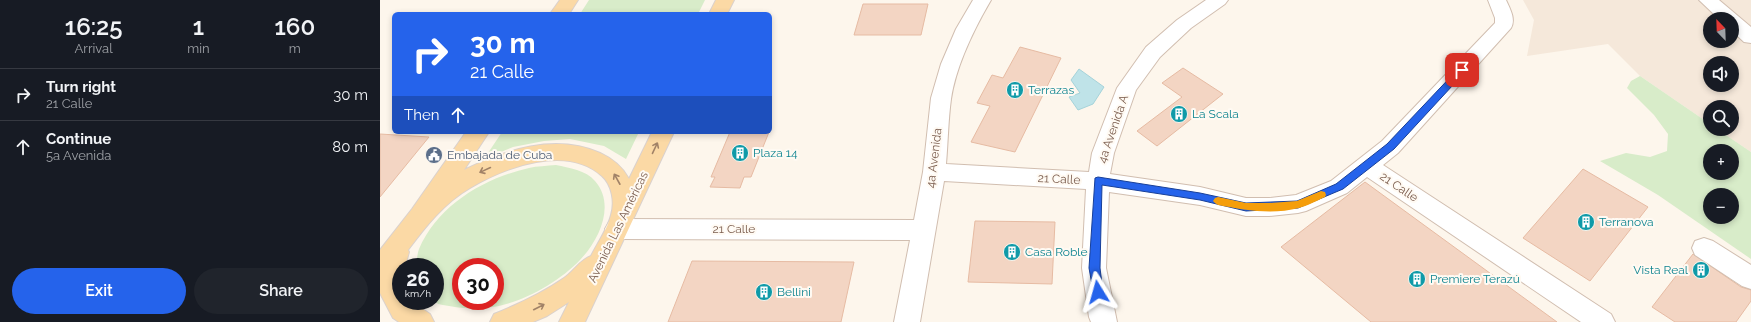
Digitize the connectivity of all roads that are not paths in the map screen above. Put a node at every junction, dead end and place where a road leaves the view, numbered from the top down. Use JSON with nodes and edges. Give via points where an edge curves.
{"nodes":[{"id":1,"x":569,"y":0,"type":"edge"},
{"id":2,"x":725,"y":0,"type":"edge"},
{"id":3,"x":982,"y":0,"type":"edge"},
{"id":4,"x":1220,"y":0,"type":"edge"},
{"id":5,"x":1497,"y":0,"type":"edge"},
{"id":6,"x":1708,"y":0,"type":"edge"},
{"id":7,"x":561,"y":12,"type":"edge"},
{"id":8,"x":719,"y":12,"type":"edge"},
{"id":9,"x":1722,"y":12,"type":"edge"},
{"id":10,"x":477,"y":134,"type":"edge"},
{"id":11,"x":662,"y":134,"type":"edge"},
{"id":12,"x":1366,"y":165,"type":"junction"},
{"id":13,"x":934,"y":172,"type":"junction"},
{"id":14,"x":1098,"y":181,"type":"junction"},
{"id":15,"x":620,"y":223,"type":"junction"},
{"id":16,"x":413,"y":224,"type":"junction"},
{"id":17,"x":922,"y":230,"type":"junction"},
{"id":18,"x":1704,"y":248,"type":"dead end"},
{"id":19,"x":603,"y":257,"type":"junction"},
{"id":20,"x":380,"y":269,"type":"edge"},
{"id":21,"x":1751,"y":278,"type":"edge"},
{"id":22,"x":421,"y":322,"type":"edge"},
{"id":23,"x":502,"y":322,"type":"edge"},
{"id":24,"x":572,"y":322,"type":"edge"},
{"id":25,"x":907,"y":322,"type":"edge"},
{"id":26,"x":1104,"y":322,"type":"edge"},
{"id":27,"x":1602,"y":322,"type":"edge"}],
"edges":[{"from":1,"to":7,"type":"main road"},
{"from":2,"to":8,"type":"main road"},
{"from":3,"to":13,"type":"street","name":"4a Avenida","via":[[965,29],[941,98]]},
{"from":4,"to":14,"type":"street","name":"4a Avenida A","via":[[1184,24],[1153,52],[1127,88],[1103,153]]},
{"from":5,"to":12,"type":"street","via":[[1504,24],[1390,147]]},
{"from":6,"to":9,"type":"street"},
{"from":10,"to":16,"type":"main road"},
{"from":15,"to":11,"type":"main road","name":"Avenida Las Américas","one_way":true},
{"from":12,"to":14,"type":"street","name":"21 Calle","via":[[1339,187],[1317,197],[1298,204],[1269,207],[1246,207],[1200,196]]},
{"from":12,"to":27,"type":"street","name":"21 Calle"},
{"from":13,"to":14,"type":"street","name":"21 Calle"},
{"from":13,"to":17,"type":"street","name":"4a Avenida"},
{"from":14,"to":26,"type":"street","name":"4a Avenida A","via":[[1094,268]]},
{"from":15,"to":16,"type":"main road","one_way":true,"via":[[623,190],[612,170],[591,157],[565,152],[540,153],[500,163],[466,179],[436,200]]},
{"from":15,"to":17,"type":"street","name":"21 Calle"},
{"from":15,"to":19,"type":"main road","name":"Avenida Las Américas"},
{"from":16,"to":20,"type":"main road"},
{"from":16,"to":22,"type":"main road","via":[[392,261],[390,288],[402,310]]},
{"from":17,"to":25,"type":"street","name":"4a Avenida"},
{"from":18,"to":21,"type":"street"},
{"from":23,"to":19,"type":"main road","one_way":true,"via":[[538,308],[574,285]]},
{"from":19,"to":24,"type":"main road","name":"Avenida Las Américas"}]}
